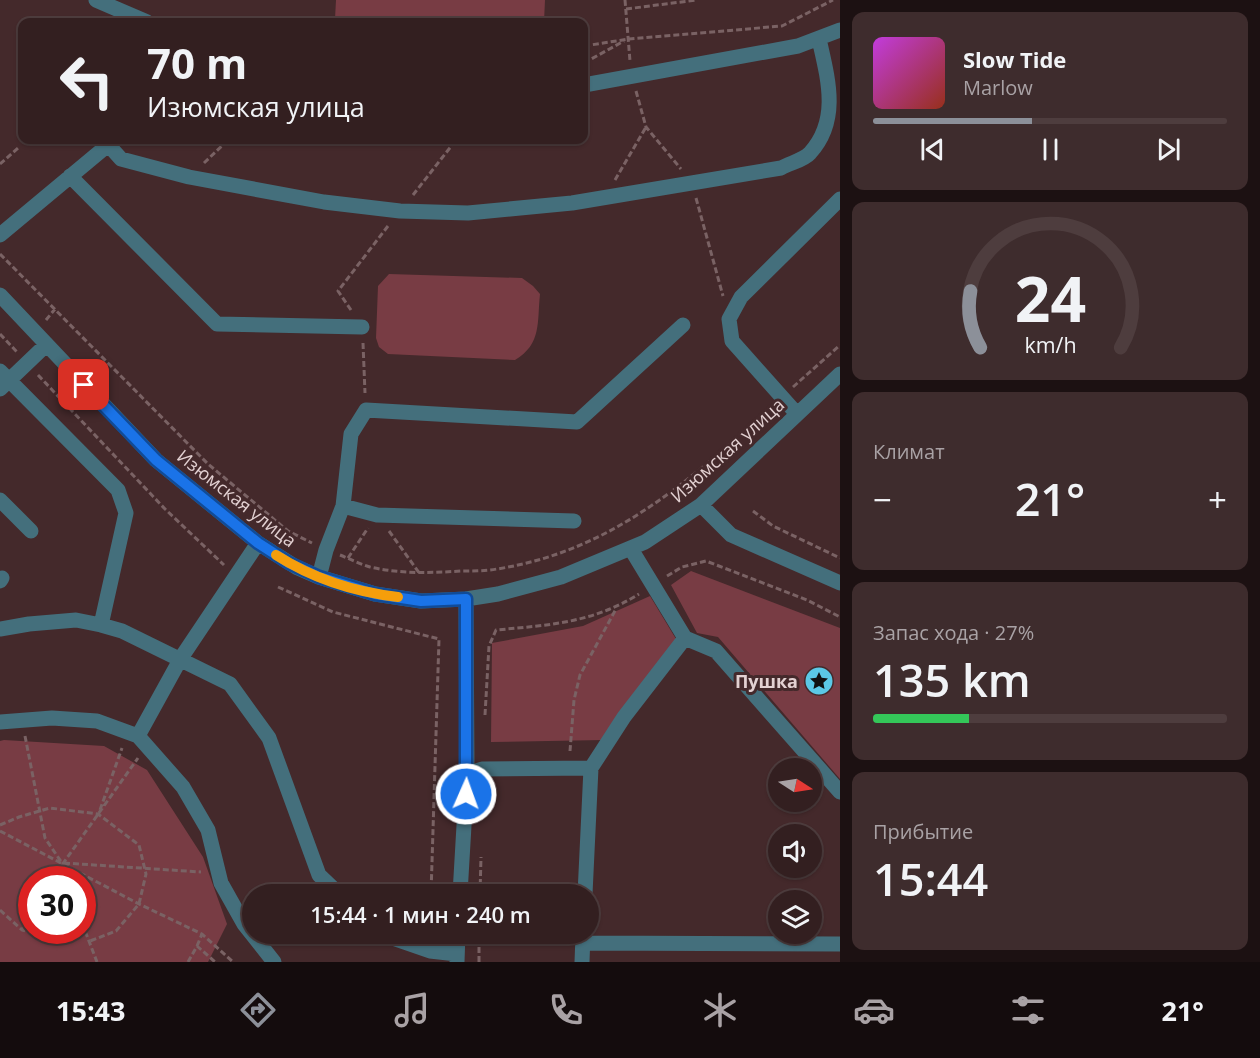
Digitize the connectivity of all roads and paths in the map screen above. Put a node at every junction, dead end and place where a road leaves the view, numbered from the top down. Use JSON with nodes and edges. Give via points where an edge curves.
{"nodes":[{"id":1,"x":96,"y":0,"type":"edge"},
{"id":2,"x":625,"y":0,"type":"edge"},
{"id":3,"x":697,"y":0,"type":"edge"},
{"id":4,"x":833,"y":0,"type":"edge"},
{"id":5,"x":626,"y":9,"type":"junction"},
{"id":6,"x":130,"y":18,"type":"edge"},
{"id":7,"x":840,"y":30,"type":"edge"},
{"id":8,"x":628,"y":39,"type":"junction"},
{"id":9,"x":819,"y":39,"type":"junction"},
{"id":10,"x":588,"y":45,"type":"edge"},
{"id":11,"x":588,"y":61,"type":"edge"},
{"id":12,"x":632,"y":76,"type":"junction"},
{"id":13,"x":588,"y":84,"type":"edge"},
{"id":14,"x":646,"y":127,"type":"dead end"},
{"id":15,"x":104,"y":144,"type":"edge"},
{"id":16,"x":108,"y":144,"type":"edge"},
{"id":17,"x":224,"y":144,"type":"edge"},
{"id":18,"x":453,"y":144,"type":"edge"},
{"id":19,"x":18,"y":148,"type":"dead end"},
{"id":20,"x":0,"y":164,"type":"edge"},
{"id":21,"x":70,"y":176,"type":"junction"},
{"id":22,"x":189,"y":177,"type":"junction"},
{"id":23,"x":604,"y":197,"type":"junction"},
{"id":24,"x":840,"y":199,"type":"edge"},
{"id":25,"x":400,"y":211,"type":"junction"},
{"id":26,"x":0,"y":235,"type":"edge"},
{"id":27,"x":0,"y":254,"type":"edge"},
{"id":28,"x":0,"y":295,"type":"edge"},
{"id":29,"x":683,"y":325,"type":"dead end"},
{"id":30,"x":362,"y":327,"type":"junction"},
{"id":31,"x":0,"y":334,"type":"edge"},
{"id":32,"x":46,"y":345,"type":"junction"},
{"id":33,"x":840,"y":345,"type":"edge"},
{"id":34,"x":27,"y":363,"type":"junction"},
{"id":35,"x":840,"y":374,"type":"edge"},
{"id":36,"x":3,"y":380,"type":"edge"},
{"id":37,"x":782,"y":397,"type":"junction"},
{"id":38,"x":366,"y":410,"type":"junction"},
{"id":39,"x":797,"y":414,"type":"junction"},
{"id":40,"x":0,"y":500,"type":"edge"},
{"id":41,"x":701,"y":505,"type":"junction"},
{"id":42,"x":343,"y":506,"type":"junction"},
{"id":43,"x":753,"y":511,"type":"dead end"},
{"id":44,"x":377,"y":515,"type":"junction"},
{"id":45,"x":574,"y":521,"type":"dead end"},
{"id":46,"x":32,"y":531,"type":"dead end"},
{"id":47,"x":258,"y":543,"type":"junction"},
{"id":48,"x":631,"y":549,"type":"junction"},
{"id":49,"x":326,"y":550,"type":"junction"},
{"id":50,"x":348,"y":558,"type":"junction"},
{"id":51,"x":840,"y":558,"type":"edge"},
{"id":52,"x":420,"y":574,"type":"junction"},
{"id":53,"x":236,"y":576,"type":"junction"},
{"id":54,"x":319,"y":577,"type":"junction"},
{"id":55,"x":840,"y":583,"type":"edge"},
{"id":56,"x":653,"y":585,"type":"junction"},
{"id":57,"x":278,"y":587,"type":"dead end"},
{"id":58,"x":466,"y":599,"type":"junction"},
{"id":59,"x":617,"y":608,"type":"junction"},
{"id":60,"x":840,"y":617,"type":"edge"},
{"id":61,"x":101,"y":625,"type":"junction"},
{"id":62,"x":0,"y":628,"type":"edge"},
{"id":63,"x":496,"y":630,"type":"dead end"},
{"id":64,"x":685,"y":638,"type":"junction"},
{"id":65,"x":181,"y":658,"type":"junction"},
{"id":66,"x":21,"y":720,"type":"junction"},
{"id":67,"x":0,"y":722,"type":"edge"},
{"id":68,"x":137,"y":738,"type":"junction"},
{"id":69,"x":569,"y":768,"type":"junction"},
{"id":70,"x":591,"y":768,"type":"junction"},
{"id":71,"x":467,"y":774,"type":"junction"},
{"id":72,"x":840,"y":792,"type":"edge"},
{"id":73,"x":40,"y":811,"type":"junction"},
{"id":74,"x":98,"y":814,"type":"junction"},
{"id":75,"x":0,"y":825,"type":"edge"},
{"id":76,"x":0,"y":831,"type":"edge"},
{"id":77,"x":62,"y":863,"type":"junction"},
{"id":78,"x":60,"y":866,"type":"edge"},
{"id":79,"x":63,"y":866,"type":"edge"},
{"id":80,"x":145,"y":868,"type":"junction"},
{"id":81,"x":219,"y":874,"type":"junction"},
{"id":82,"x":328,"y":884,"type":"edge"},
{"id":83,"x":431,"y":884,"type":"edge"},
{"id":84,"x":461,"y":884,"type":"edge"},
{"id":85,"x":585,"y":884,"type":"edge"},
{"id":86,"x":139,"y":904,"type":"junction"},
{"id":87,"x":0,"y":910,"type":"edge"},
{"id":88,"x":18,"y":926,"type":"edge"},
{"id":89,"x":202,"y":934,"type":"junction"},
{"id":90,"x":599,"y":938,"type":"edge"},
{"id":91,"x":96,"y":939,"type":"edge"},
{"id":92,"x":91,"y":944,"type":"edge"},
{"id":93,"x":410,"y":944,"type":"edge"},
{"id":94,"x":479,"y":944,"type":"edge"},
{"id":95,"x":583,"y":944,"type":"edge"},
{"id":96,"x":840,"y":944,"type":"edge"},
{"id":97,"x":196,"y":946,"type":"junction"},
{"id":98,"x":457,"y":958,"type":"edge"},
{"id":99,"x":97,"y":962,"type":"edge"},
{"id":100,"x":188,"y":962,"type":"edge"},
{"id":101,"x":215,"y":962,"type":"edge"},
{"id":102,"x":233,"y":962,"type":"edge"},
{"id":103,"x":274,"y":962,"type":"edge"},
{"id":104,"x":479,"y":962,"type":"edge"},
{"id":105,"x":582,"y":962,"type":"edge"}],
"edges":[{"from":1,"to":6,"type":"street"},
{"from":2,"to":5,"type":"path"},
{"from":3,"to":5,"type":"path"},
{"from":4,"to":8,"type":"path","via":[[782,26]]},
{"from":5,"to":8,"type":"path"},
{"from":7,"to":9,"type":"street"},
{"from":8,"to":10,"type":"path"},
{"from":8,"to":11,"type":"path"},
{"from":8,"to":12,"type":"path"},
{"from":9,"to":12,"type":"street"},
{"from":9,"to":23,"type":"street","via":[[832,109],[824,134],[809,154],[781,168]]},
{"from":12,"to":13,"type":"street"},
{"from":14,"to":23,"type":"path"},
{"from":15,"to":21,"type":"street"},
{"from":16,"to":22,"type":"street","via":[[121,159]]},
{"from":17,"to":22,"type":"path"},
{"from":18,"to":25,"type":"path"},
{"from":19,"to":20,"type":"path"},
{"from":21,"to":26,"type":"street"},
{"from":21,"to":30,"type":"street","via":[[217,324]]},
{"from":22,"to":25,"type":"street","via":[[324,202]]},
{"from":23,"to":25,"type":"street","via":[[468,213]]},
{"from":24,"to":37,"type":"street","via":[[741,297],[729,319],[732,341]]},
{"from":25,"to":30,"type":"path","via":[[338,291]]},
{"from":27,"to":49,"type":"path","via":[[208,464],[288,531]]},
{"from":28,"to":32,"type":"street","name":"Изюмская улица"},
{"from":29,"to":38,"type":"street","via":[[577,422]]},
{"from":30,"to":38,"type":"path"},
{"from":31,"to":34,"type":"path"},
{"from":32,"to":34,"type":"street"},
{"from":32,"to":47,"type":"street","name":"Изюмская улица","via":[[156,460]]},
{"from":33,"to":37,"type":"path"},
{"from":34,"to":36,"type":"street"},
{"from":34,"to":53,"type":"path","via":[[165,509]]},
{"from":35,"to":39,"type":"street","name":"Изюмская улица"},
{"from":36,"to":61,"type":"street","via":[[118,490],[126,513]]},
{"from":37,"to":39,"type":"street"},
{"from":37,"to":52,"type":"path","via":[[707,465],[645,512],[610,532],[550,557],[496,569]]},
{"from":38,"to":42,"type":"street","via":[[351,434]]},
{"from":39,"to":41,"type":"street","name":"Изюмская улица"},
{"from":40,"to":46,"type":"street"},
{"from":41,"to":48,"type":"street","name":"Изюмская улица"},
{"from":41,"to":55,"type":"street","via":[[731,535]]},
{"from":42,"to":44,"type":"street"},
{"from":42,"to":49,"type":"street"},
{"from":43,"to":51,"type":"path","via":[[773,526]]},
{"from":44,"to":45,"type":"street"},
{"from":44,"to":50,"type":"path"},
{"from":44,"to":52,"type":"path"},
{"from":47,"to":53,"type":"street"},
{"from":47,"to":54,"type":"street","name":"Изюмская улица"},
{"from":48,"to":56,"type":"street"},
{"from":48,"to":58,"type":"street","name":"Изюмская улица","via":[[561,577]]},
{"from":49,"to":50,"type":"path"},
{"from":49,"to":54,"type":"street"},
{"from":50,"to":52,"type":"path","via":[[370,567]]},
{"from":53,"to":65,"type":"street"},
{"from":54,"to":58,"type":"street","name":"Изюмская улица","via":[[375,594],[421,601]]},
{"from":56,"to":59,"type":"path"},
{"from":56,"to":60,"type":"path","via":[[682,567],[706,561]]},
{"from":56,"to":64,"type":"street"},
{"from":57,"to":83,"type":"path","via":[[333,612],[439,639]]},
{"from":58,"to":71,"type":"street"},
{"from":59,"to":63,"type":"path","via":[[562,624]]},
{"from":59,"to":69,"type":"path","via":[[580,675],[574,700]]},
{"from":61,"to":62,"type":"street","via":[[76,620]]},
{"from":61,"to":65,"type":"street"},
{"from":64,"to":70,"type":"street","via":[[624,717]]},
{"from":64,"to":72,"type":"street","via":[[716,651]]},
{"from":65,"to":68,"type":"street"},
{"from":65,"to":82,"type":"street","via":[[230,684],[269,738],[319,875]]},
{"from":66,"to":67,"type":"street"},
{"from":66,"to":68,"type":"street","via":[[97,721]]},
{"from":66,"to":73,"type":"path"},
{"from":68,"to":74,"type":"path"},
{"from":68,"to":74,"type":"path"},
{"from":68,"to":81,"type":"street","via":[[183,787],[208,830]]},
{"from":69,"to":70,"type":"street"},
{"from":69,"to":71,"type":"street","via":[[482,769]]},
{"from":70,"to":85,"type":"street"},
{"from":71,"to":84,"type":"street"},
{"from":73,"to":74,"type":"path","via":[[50,808]]},
{"from":73,"to":75,"type":"path"},
{"from":73,"to":77,"type":"path","via":[[45,838]]},
{"from":74,"to":77,"type":"path"},
{"from":74,"to":80,"type":"path","via":[[139,844]]},
{"from":76,"to":77,"type":"path"},
{"from":77,"to":78,"type":"path"},
{"from":77,"to":79,"type":"path"},
{"from":77,"to":80,"type":"path"},
{"from":77,"to":86,"type":"path"},
{"from":80,"to":81,"type":"path"},
{"from":80,"to":86,"type":"path"},
{"from":81,"to":103,"type":"street","via":[[244,924]]},
{"from":86,"to":89,"type":"path"},
{"from":86,"to":91,"type":"path","via":[[116,931]]},
{"from":87,"to":88,"type":"path"},
{"from":89,"to":97,"type":"path"},
{"from":89,"to":102,"type":"path"},
{"from":90,"to":96,"type":"street"},
{"from":92,"to":99,"type":"path"},
{"from":93,"to":98,"type":"street"},
{"from":94,"to":104,"type":"path"},
{"from":95,"to":105,"type":"street"},
{"from":97,"to":100,"type":"path"},
{"from":97,"to":101,"type":"path"}]}
